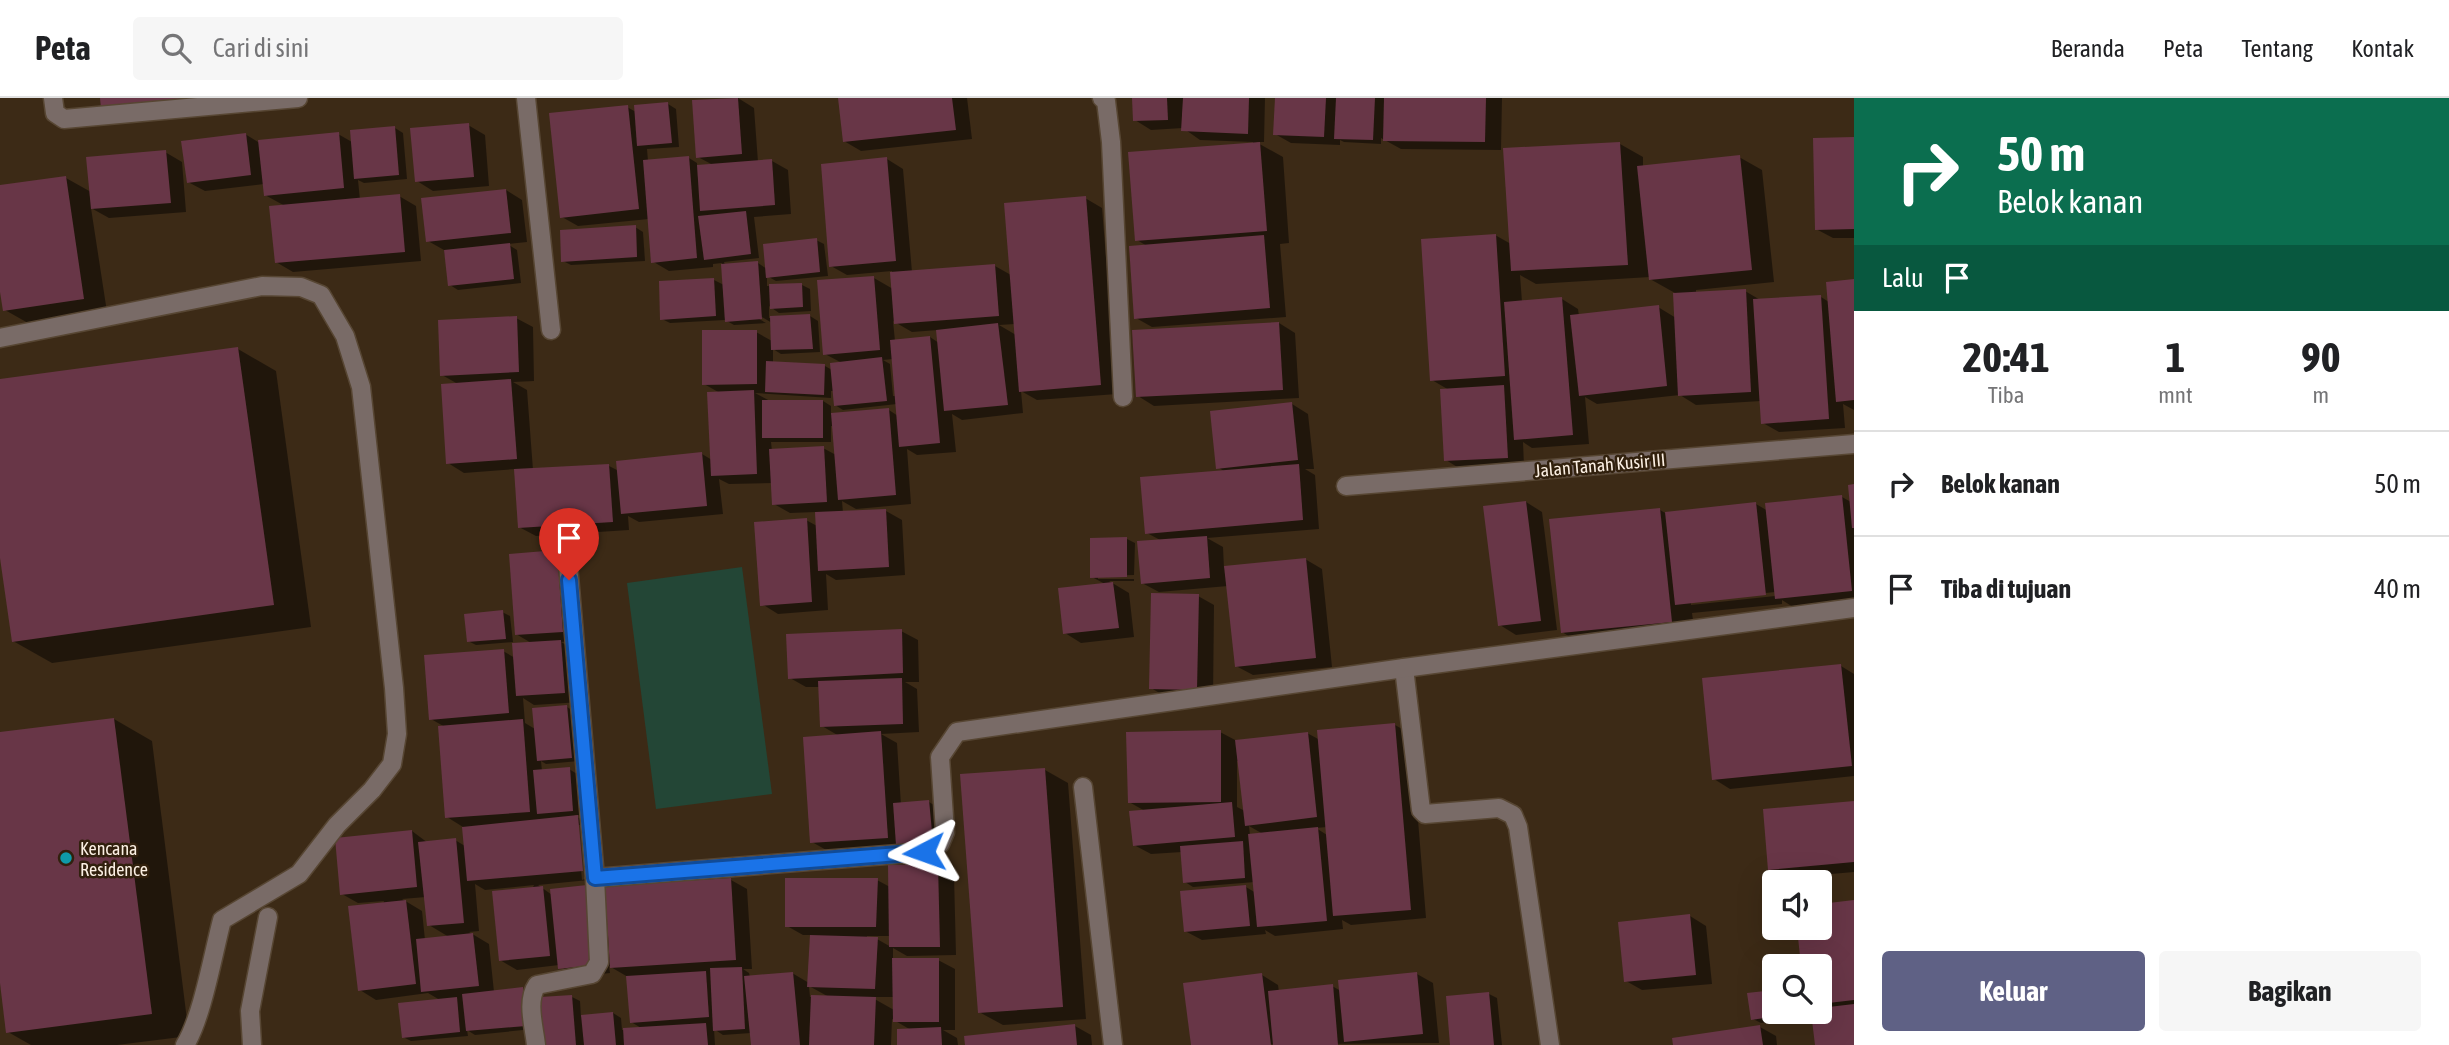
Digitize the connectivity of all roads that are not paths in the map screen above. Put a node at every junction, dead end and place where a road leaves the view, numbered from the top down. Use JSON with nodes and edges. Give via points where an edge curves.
{"nodes":[{"id":1,"x":53,"y":98,"type":"edge"},
{"id":2,"x":298,"y":98,"type":"edge"},
{"id":3,"x":526,"y":98,"type":"edge"},
{"id":4,"x":1102,"y":98,"type":"edge"},
{"id":5,"x":551,"y":330,"type":"dead end"},
{"id":6,"x":0,"y":338,"type":"edge"},
{"id":7,"x":1123,"y":397,"type":"dead end"},
{"id":8,"x":1854,"y":444,"type":"edge"},
{"id":9,"x":1346,"y":486,"type":"dead end"},
{"id":10,"x":567,"y":553,"type":"dead end"},
{"id":11,"x":1854,"y":608,"type":"edge"},
{"id":12,"x":1404,"y":668,"type":"junction"},
{"id":13,"x":1083,"y":787,"type":"dead end"},
{"id":14,"x":595,"y":878,"type":"junction"},
{"id":15,"x":268,"y":917,"type":"dead end"},
{"id":16,"x":185,"y":1045,"type":"edge"},
{"id":17,"x":252,"y":1045,"type":"edge"},
{"id":18,"x":536,"y":1045,"type":"edge"},
{"id":19,"x":1113,"y":1045,"type":"edge"},
{"id":20,"x":1550,"y":1045,"type":"edge"}],
"edges":[{"from":1,"to":2,"type":"street","via":[[55,113],[64,119]]},
{"from":3,"to":5,"type":"street"},
{"from":4,"to":7,"type":"street","via":[[1111,142]]},
{"from":6,"to":16,"type":"street","via":[[262,286],[302,287],[321,295],[345,336],[361,387],[394,688],[397,734],[392,764],[299,874],[222,920]]},
{"from":8,"to":9,"type":"street","name":"Jalan Tanah Kusir III"},
{"from":10,"to":14,"type":"street"},
{"from":11,"to":12,"type":"street"},
{"from":12,"to":14,"type":"street","via":[[957,732],[940,757],[945,832],[940,844],[924,852]]},
{"from":12,"to":20,"type":"street","via":[[1421,810],[1425,814],[1499,808],[1513,815],[1518,827]]},
{"from":13,"to":19,"type":"street"},
{"from":14,"to":18,"type":"street","via":[[600,962],[592,974],[537,985],[531,1001]]},
{"from":15,"to":17,"type":"street","via":[[250,1011]]}]}
